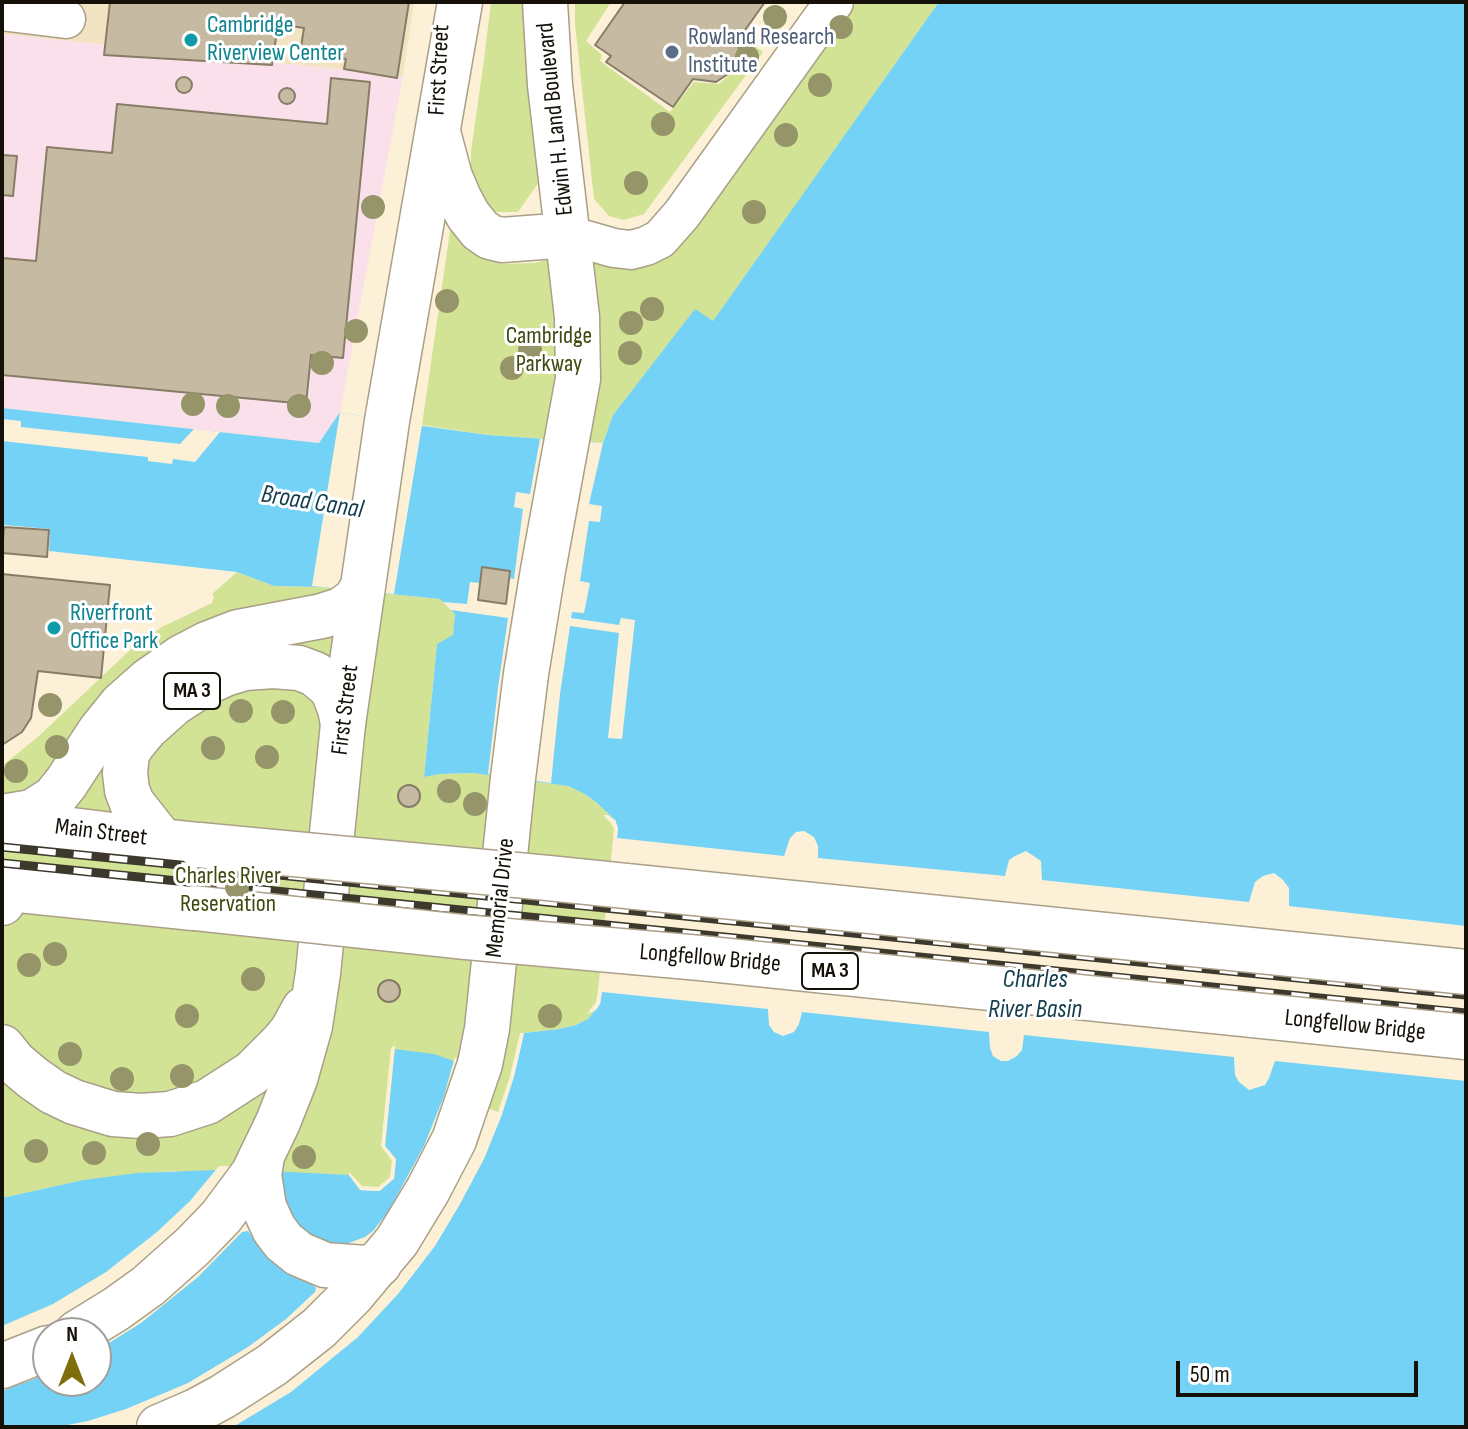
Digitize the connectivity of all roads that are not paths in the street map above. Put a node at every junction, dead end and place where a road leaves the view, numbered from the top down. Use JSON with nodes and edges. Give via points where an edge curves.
{"nodes":[{"id":1,"x":444,"y":2,"type":"edge"},
{"id":2,"x":460,"y":2,"type":"edge"},
{"id":3,"x":545,"y":2,"type":"edge"},
{"id":4,"x":834,"y":2,"type":"edge"},
{"id":5,"x":2,"y":11,"type":"edge"},
{"id":6,"x":66,"y":19,"type":"dead end"},
{"id":7,"x":439,"y":119,"type":"junction"},
{"id":8,"x":568,"y":235,"type":"junction"},
{"id":9,"x":361,"y":590,"type":"junction"},
{"id":10,"x":343,"y":724,"type":"junction"},
{"id":11,"x":2,"y":819,"type":"edge"},
{"id":12,"x":181,"y":843,"type":"junction"},
{"id":13,"x":5,"y":893,"type":"edge"},
{"id":14,"x":1466,"y":972,"type":"edge"},
{"id":15,"x":318,"y":973,"type":"junction"},
{"id":16,"x":1466,"y":1037,"type":"edge"},
{"id":17,"x":6,"y":1056,"type":"edge"},
{"id":18,"x":262,"y":1156,"type":"junction"},
{"id":19,"x":379,"y":1264,"type":"junction"},
{"id":20,"x":102,"y":1317,"type":"edge"},
{"id":21,"x":32,"y":1354,"type":"edge"},
{"id":22,"x":2,"y":1366,"type":"edge"},
{"id":23,"x":159,"y":1427,"type":"edge"}],
"edges":[{"from":1,"to":7,"type":"street","name":"First Street"},
{"from":2,"to":7,"type":"main road"},
{"from":3,"to":8,"type":"main road","name":"Edwin H. Land Boulevard"},
{"from":4,"to":8,"type":"street","via":[[660,239],[631,250]]},
{"from":5,"to":6,"type":"street"},
{"from":7,"to":8,"type":"main road","via":[[450,177],[480,230],[502,240]]},
{"from":7,"to":9,"type":"main road","name":"First Street"},
{"from":8,"to":19,"type":"main road","name":"Memorial Drive","via":[[577,317],[576,397],[537,602],[487,1029],[454,1140],[412,1218]]},
{"from":9,"to":10,"type":"main road","name":"First Street"},
{"from":9,"to":11,"type":"main road","via":[[341,610],[238,632],[182,657],[114,713],[54,798],[32,812]]},
{"from":10,"to":12,"type":"main road","number":"MA 3","via":[[329,686],[299,668],[245,668],[194,689],[170,706],[132,745],[125,773],[129,796],[143,817]]},
{"from":10,"to":15,"type":"main road","name":"First Street","number":"MA 3"},
{"from":11,"to":12,"type":"main road","name":"Main Street"},
{"from":12,"to":14,"type":"main road","bridge":true},
{"from":13,"to":16,"type":"main road","name":"Longfellow Bridge","number":"MA 3","bridge":true},
{"from":15,"to":17,"type":"main road","via":[[300,1018],[273,1054],[229,1090],[182,1112],[127,1115],[86,1107],[53,1092]]},
{"from":15,"to":18,"type":"main road","name":"First Street","number":"MA 3","via":[[301,1062]]},
{"from":18,"to":19,"type":"main road","via":[[264,1207],[284,1242],[325,1265]]},
{"from":18,"to":20,"type":"main road","name":"First Street","number":"MA 3","via":[[233,1203],[193,1246]]},
{"from":19,"to":23,"type":"main road","name":"Memorial Drive","via":[[319,1328],[272,1365],[222,1397]]},
{"from":21,"to":22,"type":"main road"}]}
